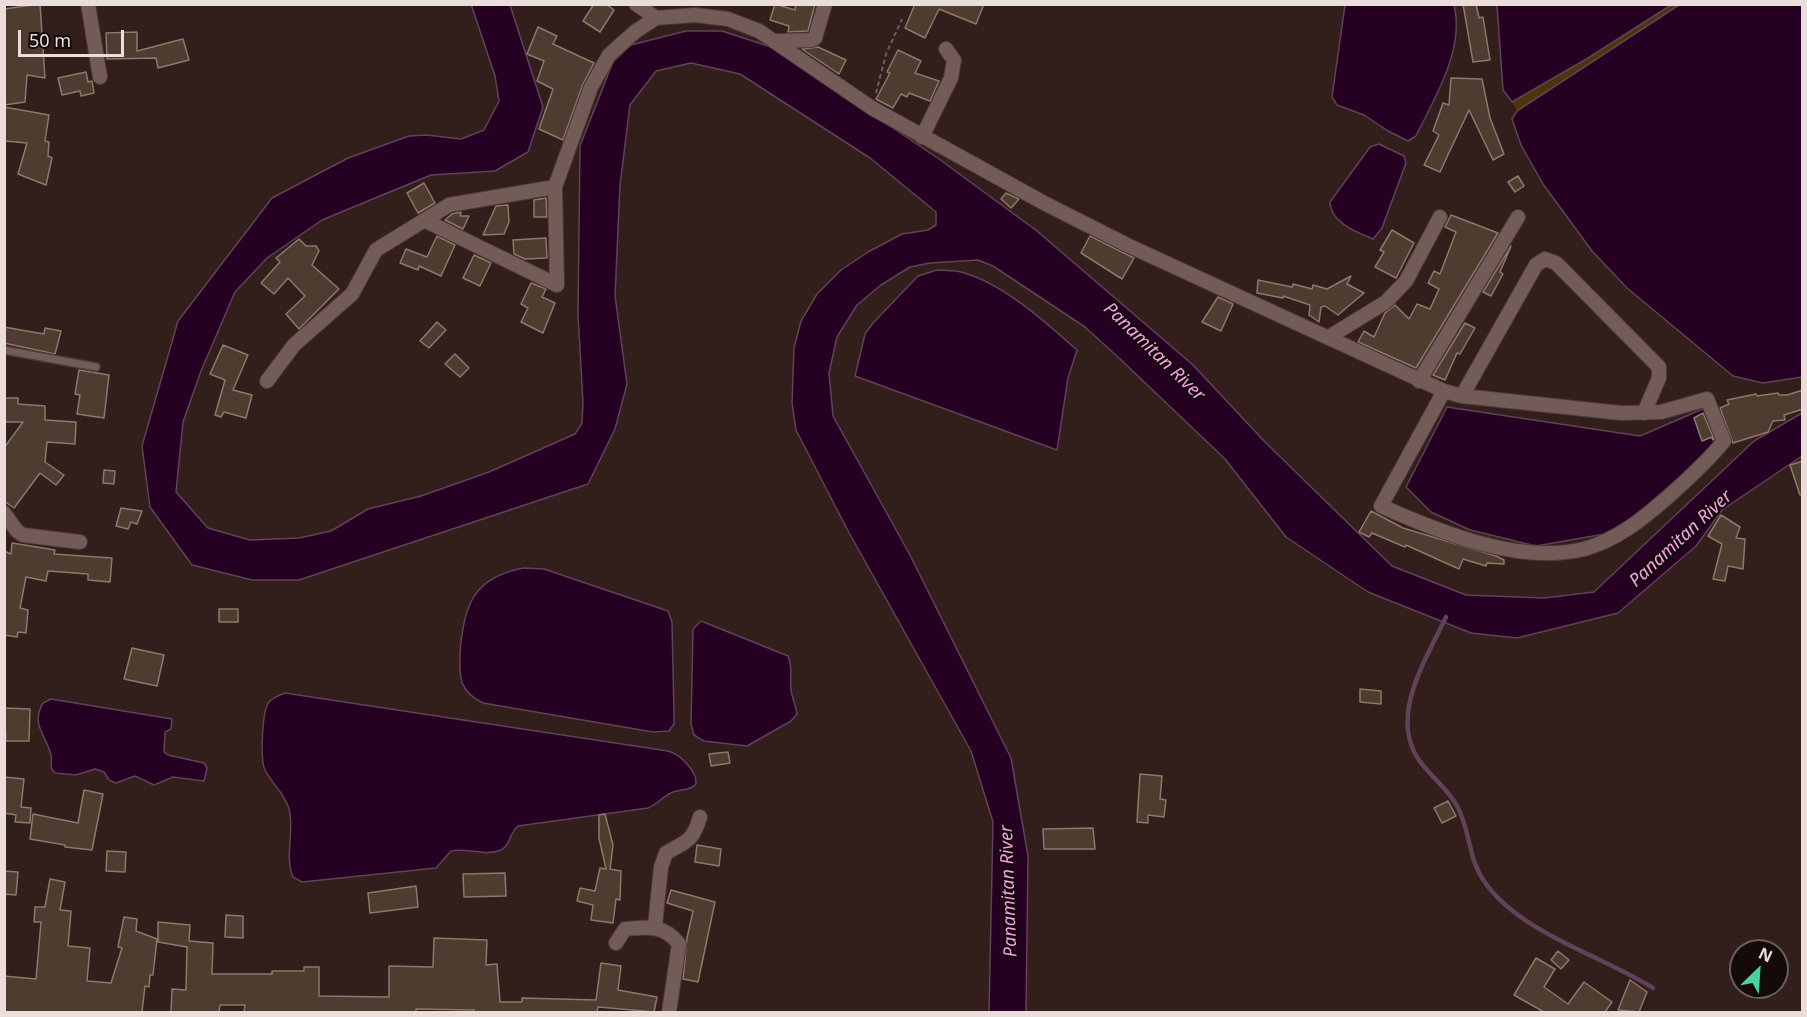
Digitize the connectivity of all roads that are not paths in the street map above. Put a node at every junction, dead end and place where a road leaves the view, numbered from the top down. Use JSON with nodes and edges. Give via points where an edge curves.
{"nodes":[{"id":1,"x":88,"y":4,"type":"edge"},
{"id":2,"x":636,"y":4,"type":"edge"},
{"id":3,"x":825,"y":4,"type":"edge"},
{"id":4,"x":656,"y":18,"type":"junction"},
{"id":5,"x":777,"y":41,"type":"junction"},
{"id":6,"x":946,"y":49,"type":"dead end"},
{"id":7,"x":100,"y":77,"type":"dead end"},
{"id":8,"x":922,"y":137,"type":"junction"},
{"id":9,"x":555,"y":187,"type":"junction"},
{"id":10,"x":1440,"y":217,"type":"dead end"},
{"id":11,"x":1518,"y":217,"type":"dead end"},
{"id":12,"x":424,"y":220,"type":"junction"},
{"id":13,"x":1329,"y":337,"type":"junction"},
{"id":14,"x":4,"y":350,"type":"edge"},
{"id":15,"x":96,"y":367,"type":"dead end"},
{"id":16,"x":267,"y":381,"type":"dead end"},
{"id":17,"x":1419,"y":381,"type":"junction"},
{"id":18,"x":1444,"y":391,"type":"junction"},
{"id":19,"x":1462,"y":396,"type":"junction"},
{"id":20,"x":1644,"y":413,"type":"junction"},
{"id":21,"x":4,"y":513,"type":"edge"},
{"id":22,"x":80,"y":542,"type":"dead end"},
{"id":23,"x":700,"y":817,"type":"dead end"},
{"id":24,"x":655,"y":926,"type":"junction"},
{"id":25,"x":616,"y":944,"type":"dead end"},
{"id":26,"x":669,"y":1012,"type":"edge"}],
"edges":[{"from":1,"to":7,"type":"street"},
{"from":2,"to":4,"type":"street"},
{"from":3,"to":5,"type":"street","via":[[815,38]]},
{"from":4,"to":5,"type":"street","via":[[695,15],[728,19]]},
{"from":4,"to":9,"type":"street","via":[[609,55],[591,87]]},
{"from":5,"to":8,"type":"street","via":[[872,108]]},
{"from":6,"to":8,"type":"street","via":[[954,60],[951,78]]},
{"from":8,"to":13,"type":"street","via":[[1127,245]]},
{"from":9,"to":12,"type":"street","via":[[449,205]]},
{"from":9,"to":12,"type":"street","via":[[557,285]]},
{"from":10,"to":13,"type":"street","via":[[1406,281],[1386,302]]},
{"from":11,"to":17,"type":"street"},
{"from":12,"to":16,"type":"street","via":[[376,250],[352,294],[294,345]]},
{"from":13,"to":17,"type":"street"},
{"from":14,"to":15,"type":"lane"},
{"from":17,"to":18,"type":"street"},
{"from":18,"to":19,"type":"street"},
{"from":18,"to":20,"type":"street","via":[[1381,506],[1428,527],[1534,554],[1584,549],[1618,535],[1675,491],[1724,441],[1707,399]]},
{"from":19,"to":20,"type":"street"},
{"from":19,"to":20,"type":"street","via":[[1536,265],[1545,260],[1556,262],[1659,367],[1659,378]]},
{"from":21,"to":22,"type":"street","via":[[23,535]]},
{"from":23,"to":24,"type":"street","via":[[690,839],[666,853]]},
{"from":24,"to":25,"type":"street","via":[[625,929]]},
{"from":24,"to":26,"type":"street","via":[[671,933],[679,944]]}]}
